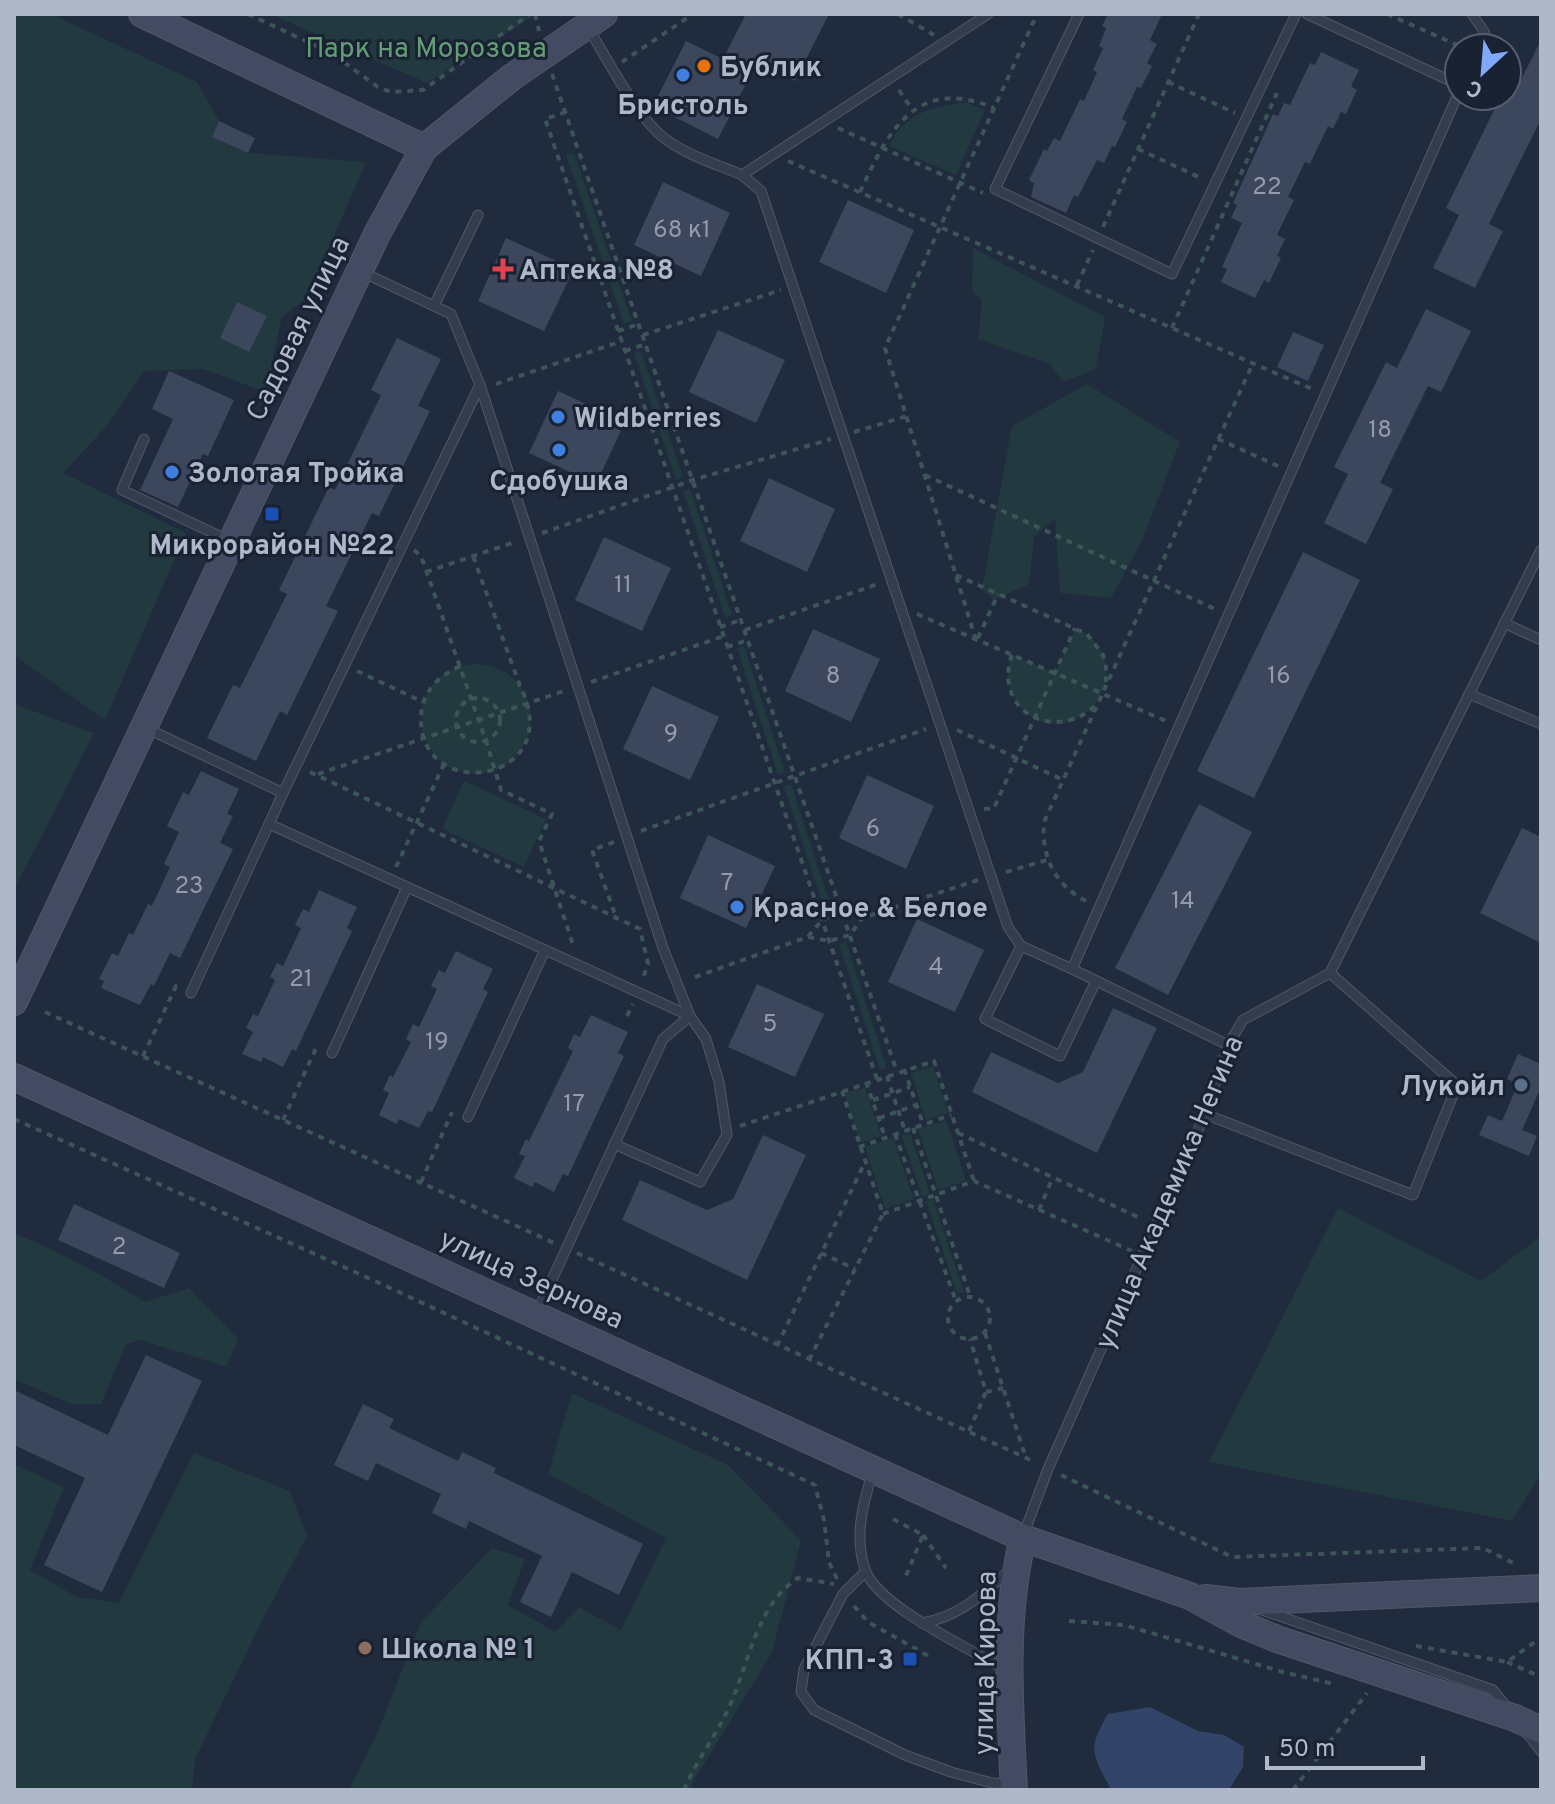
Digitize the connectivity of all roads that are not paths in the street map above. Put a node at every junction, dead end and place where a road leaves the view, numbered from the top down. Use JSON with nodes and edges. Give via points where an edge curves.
{"nodes":[{"id":1,"x":142,"y":14,"type":"edge"},
{"id":2,"x":988,"y":14,"type":"edge"},
{"id":3,"x":1079,"y":14,"type":"edge"},
{"id":4,"x":1296,"y":14,"type":"edge"},
{"id":5,"x":1307,"y":14,"type":"edge"},
{"id":6,"x":1472,"y":14,"type":"edge"},
{"id":7,"x":595,"y":20,"type":"edge"},
{"id":8,"x":1484,"y":32,"type":"edge"},
{"id":9,"x":1443,"y":78,"type":"edge"},
{"id":10,"x":1450,"y":112,"type":"edge"},
{"id":11,"x":424,"y":148,"type":"junction"},
{"id":12,"x":742,"y":175,"type":"junction"},
{"id":13,"x":478,"y":215,"type":"dead end"},
{"id":14,"x":360,"y":271,"type":"junction"},
{"id":15,"x":434,"y":306,"type":"junction"},
{"id":16,"x":480,"y":385,"type":"junction"},
{"id":17,"x":144,"y":439,"type":"dead end"},
{"id":18,"x":230,"y":541,"type":"junction"},
{"id":19,"x":1541,"y":550,"type":"edge"},
{"id":20,"x":1504,"y":623,"type":"junction"},
{"id":21,"x":1541,"y":640,"type":"edge"},
{"id":22,"x":1469,"y":694,"type":"junction"},
{"id":23,"x":1541,"y":724,"type":"edge"},
{"id":24,"x":143,"y":726,"type":"junction"},
{"id":25,"x":283,"y":793,"type":"junction"},
{"id":26,"x":269,"y":824,"type":"junction"},
{"id":27,"x":407,"y":887,"type":"junction"},
{"id":28,"x":1021,"y":946,"type":"junction"},
{"id":29,"x":545,"y":950,"type":"junction"},
{"id":30,"x":1072,"y":969,"type":"junction"},
{"id":31,"x":1330,"y":973,"type":"junction"},
{"id":32,"x":1096,"y":981,"type":"junction"},
{"id":33,"x":191,"y":993,"type":"road end"},
{"id":34,"x":14,"y":1002,"type":"edge"},
{"id":35,"x":690,"y":1016,"type":"junction"},
{"id":36,"x":1228,"y":1045,"type":"junction"},
{"id":37,"x":332,"y":1053,"type":"road end"},
{"id":38,"x":14,"y":1077,"type":"edge"},
{"id":39,"x":1205,"y":1114,"type":"junction"},
{"id":40,"x":468,"y":1117,"type":"road end"},
{"id":41,"x":614,"y":1144,"type":"junction"},
{"id":42,"x":535,"y":1315,"type":"junction"},
{"id":43,"x":874,"y":1469,"type":"junction"},
{"id":44,"x":1023,"y":1538,"type":"junction"},
{"id":45,"x":1016,"y":1565,"type":"junction"},
{"id":46,"x":865,"y":1572,"type":"junction"},
{"id":47,"x":1535,"y":1579,"type":"edge"},
{"id":48,"x":1190,"y":1596,"type":"junction"},
{"id":49,"x":1240,"y":1602,"type":"junction"},
{"id":50,"x":922,"y":1623,"type":"junction"},
{"id":51,"x":1379,"y":1672,"type":"junction"},
{"id":52,"x":1010,"y":1673,"type":"junction"},
{"id":53,"x":1515,"y":1718,"type":"junction"},
{"id":54,"x":1541,"y":1721,"type":"edge"},
{"id":55,"x":1541,"y":1730,"type":"edge"},
{"id":56,"x":1541,"y":1751,"type":"edge"},
{"id":57,"x":1014,"y":1787,"type":"edge"}],
"edges":[{"from":1,"to":11,"type":"main road"},
{"from":2,"to":12,"type":"lane"},
{"from":3,"to":4,"type":"lane","via":[[995,189],[1172,274]]},
{"from":5,"to":9,"type":"lane"},
{"from":6,"to":8,"type":"lane"},
{"from":7,"to":11,"type":"main road","name":"Садовая улица"},
{"from":7,"to":12,"type":"lane","via":[[613,68],[662,136]]},
{"from":10,"to":30,"type":"lane"},
{"from":11,"to":14,"type":"main road","name":"Садовая улица"},
{"from":12,"to":28,"type":"lane","via":[[761,191],[1008,927]]},
{"from":13,"to":15,"type":"lane"},
{"from":14,"to":15,"type":"lane"},
{"from":14,"to":18,"type":"main road","name":"Садовая улица"},
{"from":15,"to":16,"type":"lane","via":[[451,314]]},
{"from":16,"to":25,"type":"lane"},
{"from":16,"to":35,"type":"lane","via":[[663,948]]},
{"from":17,"to":18,"type":"lane","via":[[122,490]]},
{"from":18,"to":24,"type":"main road","name":"Садовая улица"},
{"from":19,"to":20,"type":"lane"},
{"from":20,"to":21,"type":"lane"},
{"from":20,"to":22,"type":"lane"},
{"from":22,"to":23,"type":"lane"},
{"from":22,"to":31,"type":"lane"},
{"from":24,"to":25,"type":"lane"},
{"from":24,"to":34,"type":"main road","name":"Садовая улица"},
{"from":25,"to":26,"type":"lane"},
{"from":26,"to":27,"type":"lane"},
{"from":26,"to":33,"type":"lane"},
{"from":27,"to":29,"type":"lane"},
{"from":27,"to":37,"type":"lane"},
{"from":28,"to":30,"type":"lane"},
{"from":28,"to":32,"type":"lane","via":[[985,1019],[1060,1056]]},
{"from":29,"to":35,"type":"lane"},
{"from":29,"to":40,"type":"lane"},
{"from":30,"to":32,"type":"lane"},
{"from":31,"to":36,"type":"lane","name":"улица Академика Негина","via":[[1243,1020]]},
{"from":31,"to":39,"type":"lane","via":[[1457,1085],[1413,1195]]},
{"from":32,"to":36,"type":"lane"},
{"from":35,"to":41,"type":"lane","via":[[663,1039]]},
{"from":35,"to":41,"type":"lane","via":[[706,1039],[727,1130],[700,1182]]},
{"from":36,"to":39,"type":"lane","name":"улица Академика Негина"},
{"from":38,"to":42,"type":"main road","name":"улица Зернова"},
{"from":39,"to":44,"type":"lane","name":"улица Академика Негина","via":[[1048,1469]]},
{"from":41,"to":42,"type":"lane"},
{"from":42,"to":43,"type":"main road","name":"улица Зернова"},
{"from":43,"to":44,"type":"main road","name":"улица Зернова"},
{"from":43,"to":46,"type":"lane","via":[[862,1506]]},
{"from":44,"to":45,"type":"main road","name":"улица Кирова"},
{"from":44,"to":48,"type":"main road","name":"улица Зернова"},
{"from":45,"to":50,"type":"lane","via":[[975,1601],[944,1620]]},
{"from":45,"to":52,"type":"main road","name":"улица Кирова"},
{"from":46,"to":50,"type":"lane","via":[[893,1605]]},
{"from":46,"to":57,"type":"lane","via":[[841,1590],[804,1669],[801,1692],[814,1710],[905,1755]]},
{"from":47,"to":49,"type":"main road"},
{"from":48,"to":49,"type":"main road"},
{"from":48,"to":51,"type":"main road","via":[[1277,1639]]},
{"from":49,"to":51,"type":"lane"},
{"from":50,"to":52,"type":"lane"},
{"from":51,"to":53,"type":"main road"},
{"from":52,"to":57,"type":"main road","name":"улица Кирова"},
{"from":53,"to":54,"type":"lane"},
{"from":53,"to":55,"type":"main road"},
{"from":53,"to":56,"type":"lane"}]}
